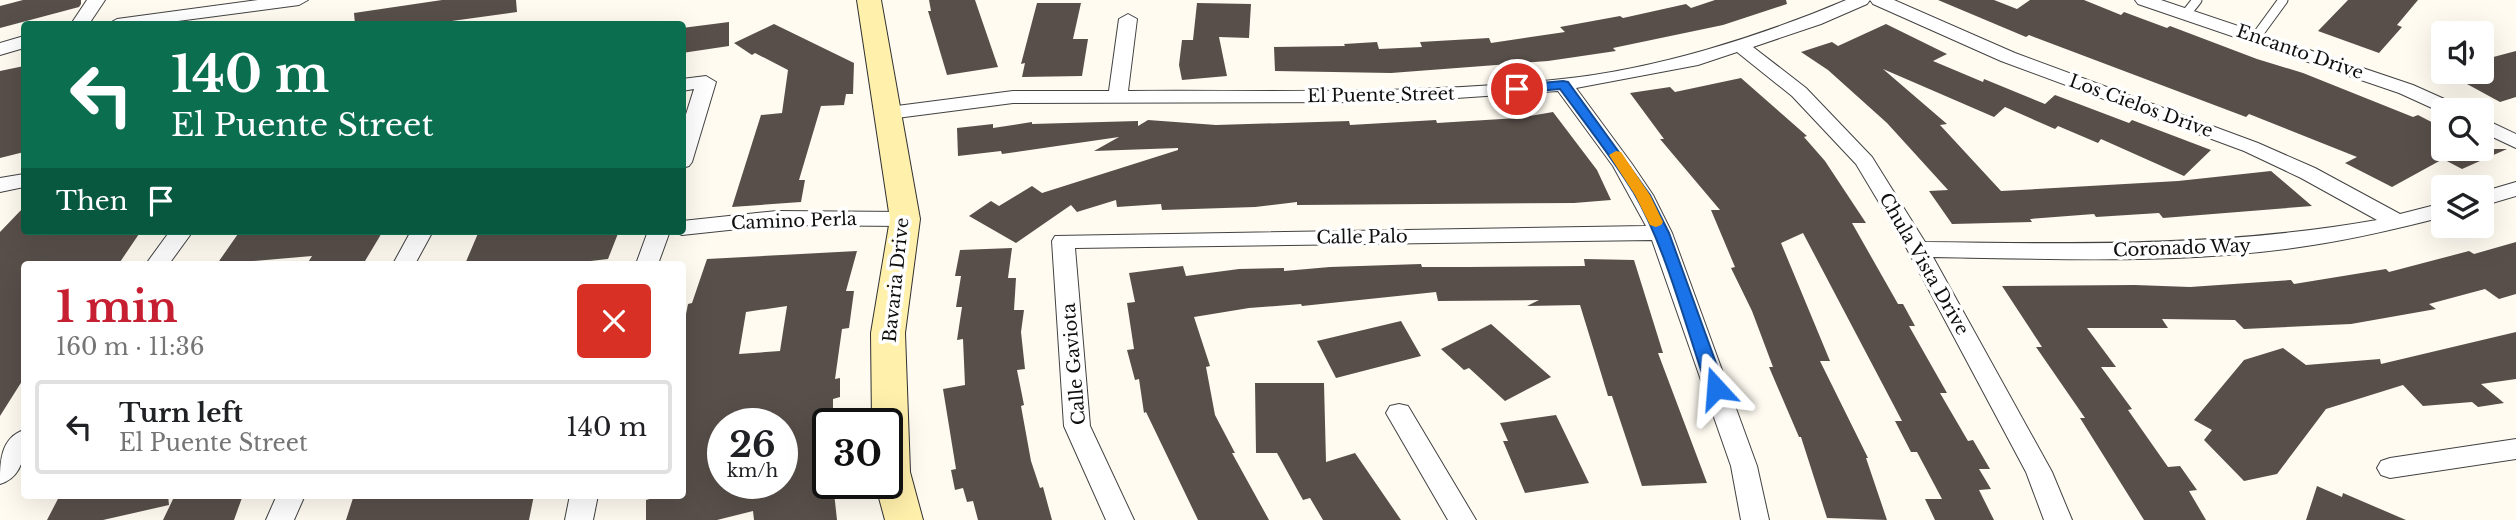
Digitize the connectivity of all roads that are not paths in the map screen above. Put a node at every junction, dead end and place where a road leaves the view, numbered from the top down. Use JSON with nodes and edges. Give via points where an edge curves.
{"nodes":[{"id":1,"x":96,"y":0,"type":"edge"},
{"id":2,"x":299,"y":0,"type":"edge"},
{"id":3,"x":869,"y":0,"type":"edge"},
{"id":4,"x":1861,"y":0,"type":"edge"},
{"id":5,"x":1879,"y":0,"type":"edge"},
{"id":6,"x":2144,"y":0,"type":"edge"},
{"id":7,"x":2283,"y":0,"type":"edge"},
{"id":8,"x":2191,"y":7,"type":"edge"},
{"id":9,"x":1128,"y":19,"type":"dead end"},
{"id":10,"x":82,"y":21,"type":"edge"},
{"id":11,"x":140,"y":21,"type":"edge"},
{"id":12,"x":2256,"y":37,"type":"junction"},
{"id":13,"x":21,"y":44,"type":"edge"},
{"id":14,"x":1741,"y":46,"type":"junction"},
{"id":15,"x":0,"y":49,"type":"edge"},
{"id":16,"x":686,"y":84,"type":"edge"},
{"id":17,"x":1563,"y":85,"type":"junction"},
{"id":18,"x":1118,"y":96,"type":"junction"},
{"id":19,"x":2431,"y":100,"type":"edge"},
{"id":20,"x":889,"y":113,"type":"junction"},
{"id":21,"x":2494,"y":129,"type":"edge"},
{"id":22,"x":2511,"y":136,"type":"edge"},
{"id":23,"x":686,"y":149,"type":"edge"},
{"id":24,"x":21,"y":182,"type":"edge"},
{"id":25,"x":0,"y":185,"type":"edge"},
{"id":26,"x":2516,"y":188,"type":"edge"},
{"id":27,"x":2494,"y":195,"type":"edge"},
{"id":28,"x":2431,"y":214,"type":"edge"},
{"id":29,"x":905,"y":219,"type":"junction"},
{"id":30,"x":2399,"y":223,"type":"junction"},
{"id":31,"x":686,"y":228,"type":"edge"},
{"id":32,"x":1661,"y":233,"type":"junction"},
{"id":33,"x":179,"y":235,"type":"edge"},
{"id":34,"x":420,"y":235,"type":"edge"},
{"id":35,"x":658,"y":235,"type":"edge"},
{"id":36,"x":1063,"y":241,"type":"joint"},
{"id":37,"x":1918,"y":249,"type":"junction"},
{"id":38,"x":159,"y":261,"type":"edge"},
{"id":39,"x":406,"y":261,"type":"edge"},
{"id":40,"x":648,"y":261,"type":"edge"},
{"id":41,"x":1399,"y":413,"type":"dead end"},
{"id":42,"x":21,"y":444,"type":"edge"},
{"id":43,"x":2516,"y":449,"type":"edge"},
{"id":44,"x":2390,"y":468,"type":"dead end"},
{"id":45,"x":0,"y":474,"type":"edge"},
{"id":46,"x":289,"y":499,"type":"edge"},
{"id":47,"x":583,"y":499,"type":"edge"},
{"id":48,"x":280,"y":520,"type":"edge"},
{"id":49,"x":579,"y":520,"type":"edge"},
{"id":50,"x":904,"y":520,"type":"edge"},
{"id":51,"x":1120,"y":520,"type":"edge"},
{"id":52,"x":1462,"y":520,"type":"edge"},
{"id":53,"x":1755,"y":520,"type":"edge"},
{"id":54,"x":2058,"y":520,"type":"edge"}],
"edges":[{"from":1,"to":10,"type":"street"},
{"from":2,"to":11,"type":"street"},
{"from":3,"to":20,"type":"street","name":"Bavaria Drive"},
{"from":4,"to":14,"type":"street","name":"El Puente Street"},
{"from":5,"to":30,"type":"street","name":"Los Cielos Drive","via":[[2007,57],[2251,147]]},
{"from":6,"to":8,"type":"street","name":"Encanto Drive"},
{"from":7,"to":12,"type":"lane"},
{"from":8,"to":12,"type":"street","name":"Encanto Drive"},
{"from":9,"to":18,"type":"street"},
{"from":12,"to":19,"type":"street","name":"Encanto Drive"},
{"from":13,"to":15,"type":"street"},
{"from":14,"to":17,"type":"street","name":"El Puente Street"},
{"from":14,"to":37,"type":"street","name":"Chula Vista Drive","via":[[1799,92],[1865,161]]},
{"from":16,"to":23,"type":"street","via":[[706,82]]},
{"from":17,"to":18,"type":"street","name":"El Puente Street","via":[[1398,96]]},
{"from":17,"to":32,"type":"street","via":[[1643,195]]},
{"from":18,"to":20,"type":"street","name":"El Puente Street","via":[[1013,97]]},
{"from":20,"to":29,"type":"street","name":"Bavaria Drive"},
{"from":21,"to":22,"type":"street"},
{"from":24,"to":25,"type":"street"},
{"from":26,"to":27,"type":"street"},
{"from":28,"to":30,"type":"street","name":"Coronado Way"},
{"from":29,"to":31,"type":"street","name":"Camino Perla","via":[[777,218]]},
{"from":29,"to":50,"type":"street","name":"Bavaria Drive","via":[[888,333],[891,472]]},
{"from":30,"to":37,"type":"street","name":"Coronado Way","via":[[2299,242],[2183,252]]},
{"from":32,"to":36,"type":"street","name":"Calle Palo"},
{"from":32,"to":53,"type":"street","via":[[1744,466]]},
{"from":33,"to":38,"type":"street"},
{"from":34,"to":39,"type":"street"},
{"from":35,"to":40,"type":"street"},
{"from":36,"to":51,"type":"street","name":"Calle Gaviota","via":[[1077,426]]},
{"from":37,"to":54,"type":"street","name":"Chula Vista Drive","via":[[2039,472]]},
{"from":41,"to":52,"type":"street"},
{"from":42,"to":45,"type":"street"},
{"from":43,"to":44,"type":"street"},
{"from":46,"to":48,"type":"street"},
{"from":47,"to":49,"type":"street"}]}
